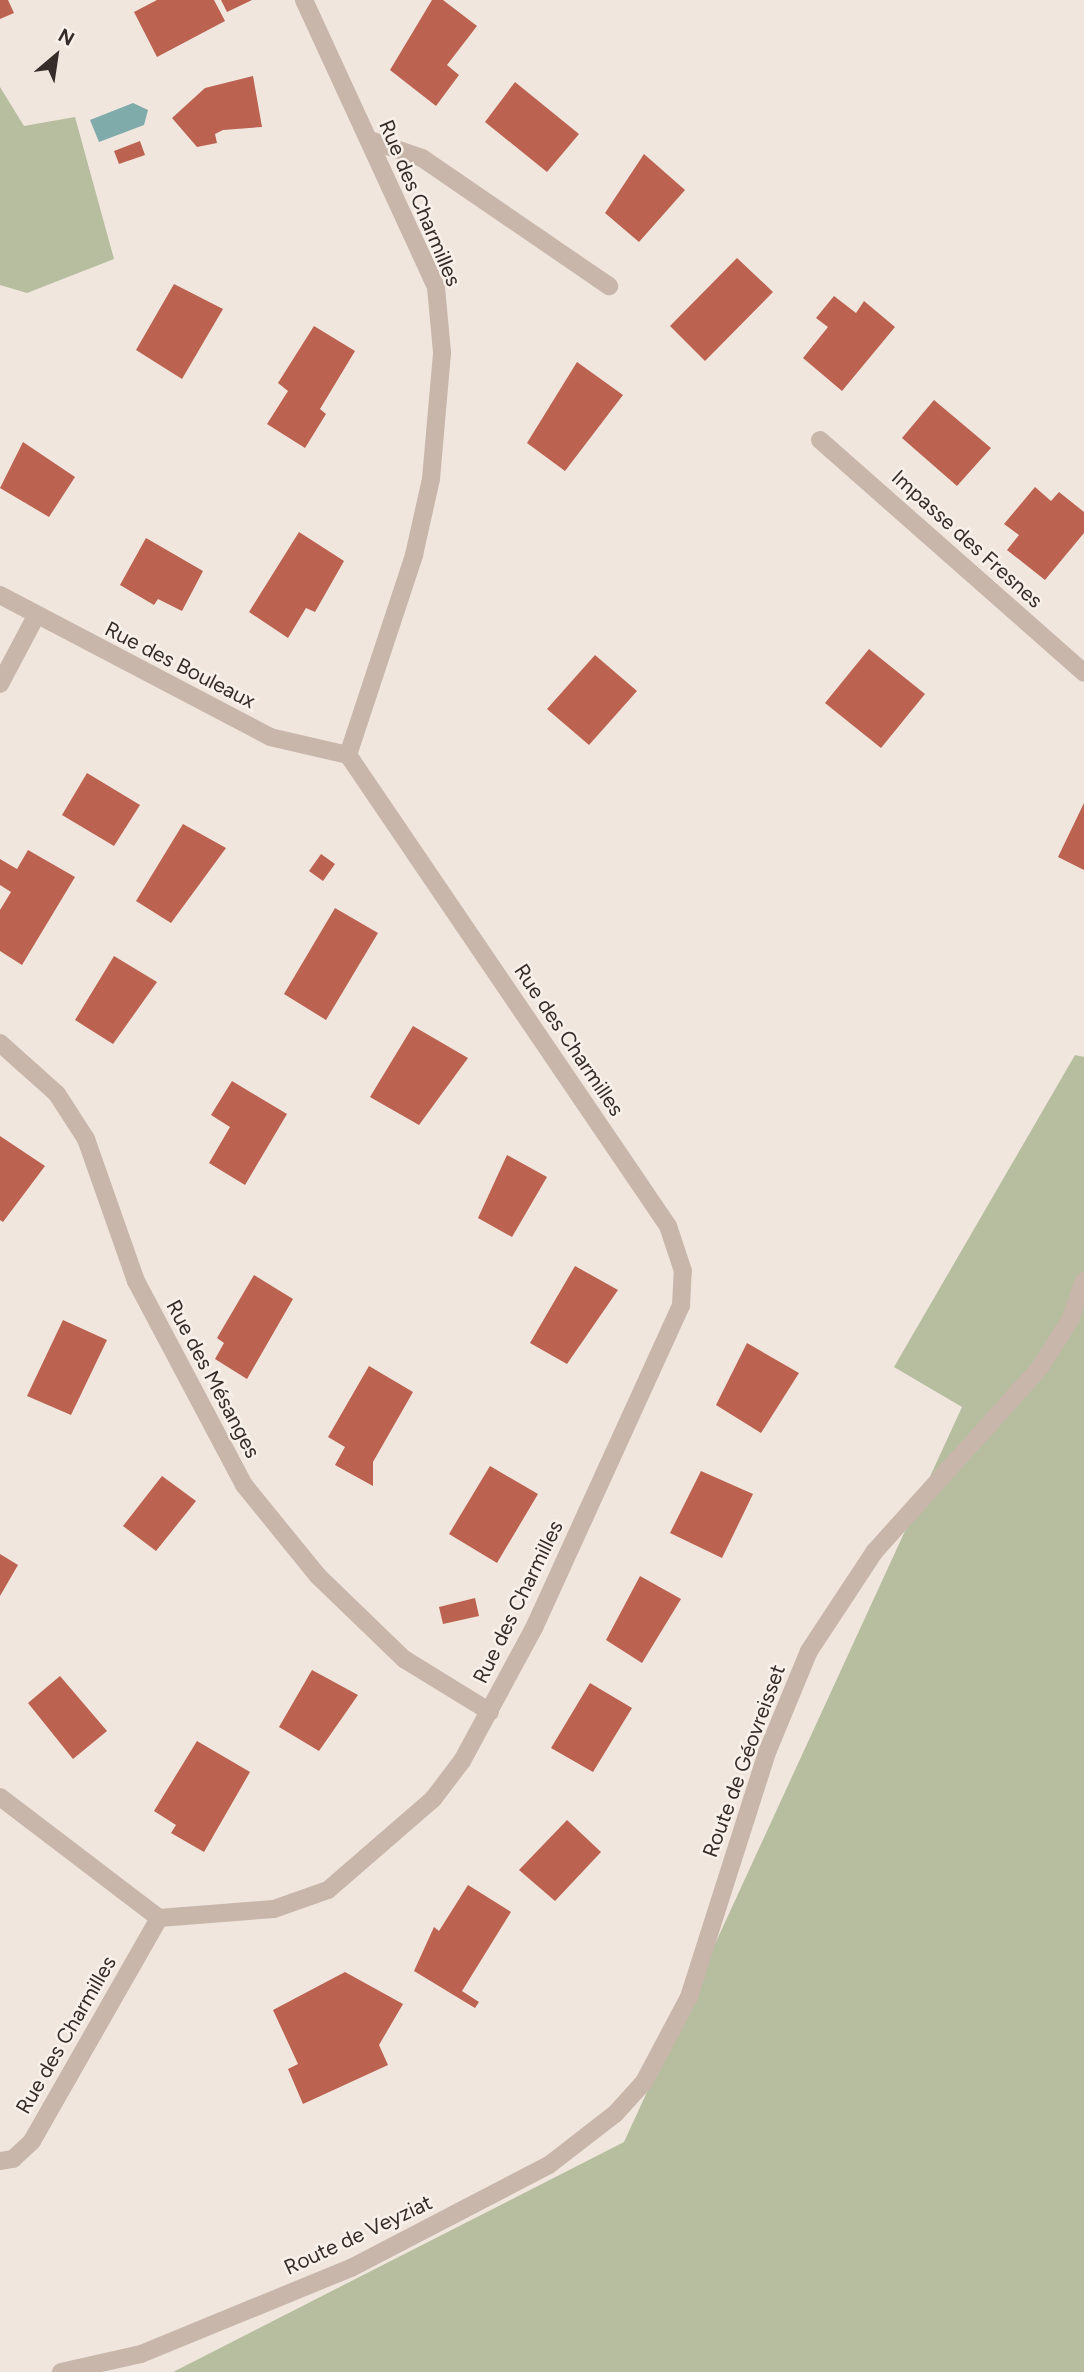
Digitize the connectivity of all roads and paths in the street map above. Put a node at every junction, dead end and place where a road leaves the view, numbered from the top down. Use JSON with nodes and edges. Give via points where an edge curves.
{"nodes":[{"id":1,"x":304,"y":0,"type":"edge"},
{"id":2,"x":370,"y":141,"type":"junction"},
{"id":3,"x":609,"y":286,"type":"dead end"},
{"id":4,"x":820,"y":440,"type":"dead end"},
{"id":5,"x":0,"y":595,"type":"edge"},
{"id":6,"x":36,"y":616,"type":"junction"},
{"id":7,"x":1084,"y":673,"type":"edge"},
{"id":8,"x":0,"y":684,"type":"edge"},
{"id":9,"x":348,"y":755,"type":"junction"},
{"id":10,"x":0,"y":1043,"type":"edge"},
{"id":11,"x":1084,"y":1281,"type":"edge"},
{"id":12,"x":490,"y":1712,"type":"junction"},
{"id":13,"x":0,"y":1797,"type":"edge"},
{"id":14,"x":159,"y":1918,"type":"junction"},
{"id":15,"x":644,"y":2082,"type":"joint"},
{"id":16,"x":0,"y":2161,"type":"edge"},
{"id":17,"x":61,"y":2372,"type":"edge"}],
"edges":[{"from":1,"to":2,"type":"street","name":"Rue des Charmilles"},
{"from":2,"to":3,"type":"street","via":[[422,158]]},
{"from":2,"to":9,"type":"street","name":"Rue des Charmilles","via":[[436,287],[442,352],[432,479],[414,555]]},
{"from":4,"to":7,"type":"street","name":"Impasse des Fresnes"},
{"from":5,"to":6,"type":"street","name":"Rue des Bouleaux"},
{"from":6,"to":8,"type":"street"},
{"from":6,"to":9,"type":"street","name":"Rue des Bouleaux","via":[[270,737]]},
{"from":9,"to":12,"type":"street","name":"Rue des Charmilles","via":[[668,1226],[683,1271],[681,1305]]},
{"from":10,"to":12,"type":"street","name":"Rue des Mésanges","via":[[57,1094],[86,1139],[136,1280],[244,1485],[318,1576],[404,1659]]},
{"from":11,"to":15,"type":"street","name":"Route de Géovreisset","via":[[1070,1320],[1039,1369],[874,1551],[809,1651],[768,1750],[689,1997]]},
{"from":12,"to":14,"type":"street","name":"Rue des Charmilles","via":[[433,1799],[328,1890],[274,1909]]},
{"from":13,"to":14,"type":"street"},
{"from":14,"to":16,"type":"street","name":"Rue des Charmilles","via":[[32,2141],[13,2159]]},
{"from":15,"to":17,"type":"street","name":"Route de Veyziat","via":[[590,2136],[549,2165],[351,2268],[141,2354]]}]}
